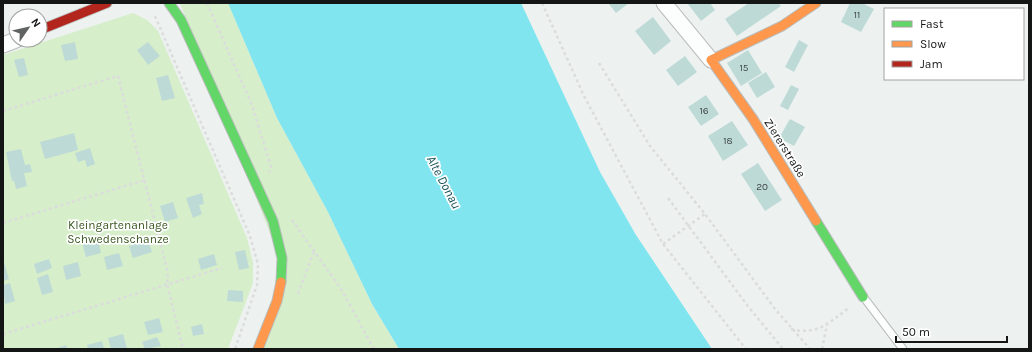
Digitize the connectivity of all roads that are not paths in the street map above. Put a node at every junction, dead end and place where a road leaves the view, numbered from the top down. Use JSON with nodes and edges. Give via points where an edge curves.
{"nodes":[{"id":1,"x":107,"y":3,"type":"edge"},
{"id":2,"x":169,"y":3,"type":"edge"},
{"id":3,"x":664,"y":3,"type":"edge"},
{"id":4,"x":816,"y":3,"type":"edge"},
{"id":5,"x":48,"y":27,"type":"edge"},
{"id":6,"x":711,"y":60,"type":"junction"},
{"id":7,"x":863,"y":297,"type":"joint"},
{"id":8,"x":258,"y":349,"type":"edge"},
{"id":9,"x":903,"y":349,"type":"edge"}],
"edges":[{"from":1,"to":5,"type":"street"},
{"from":2,"to":8,"type":"street","via":[[181,20],[273,221],[278,238],[282,255],[281,291]]},
{"from":3,"to":6,"type":"street"},
{"from":4,"to":6,"type":"street","via":[[782,26]]},
{"from":6,"to":7,"type":"street","name":"Ziererstraße","via":[[753,118]]},
{"from":7,"to":9,"type":"lane","name":"Ziererstraße"}]}
